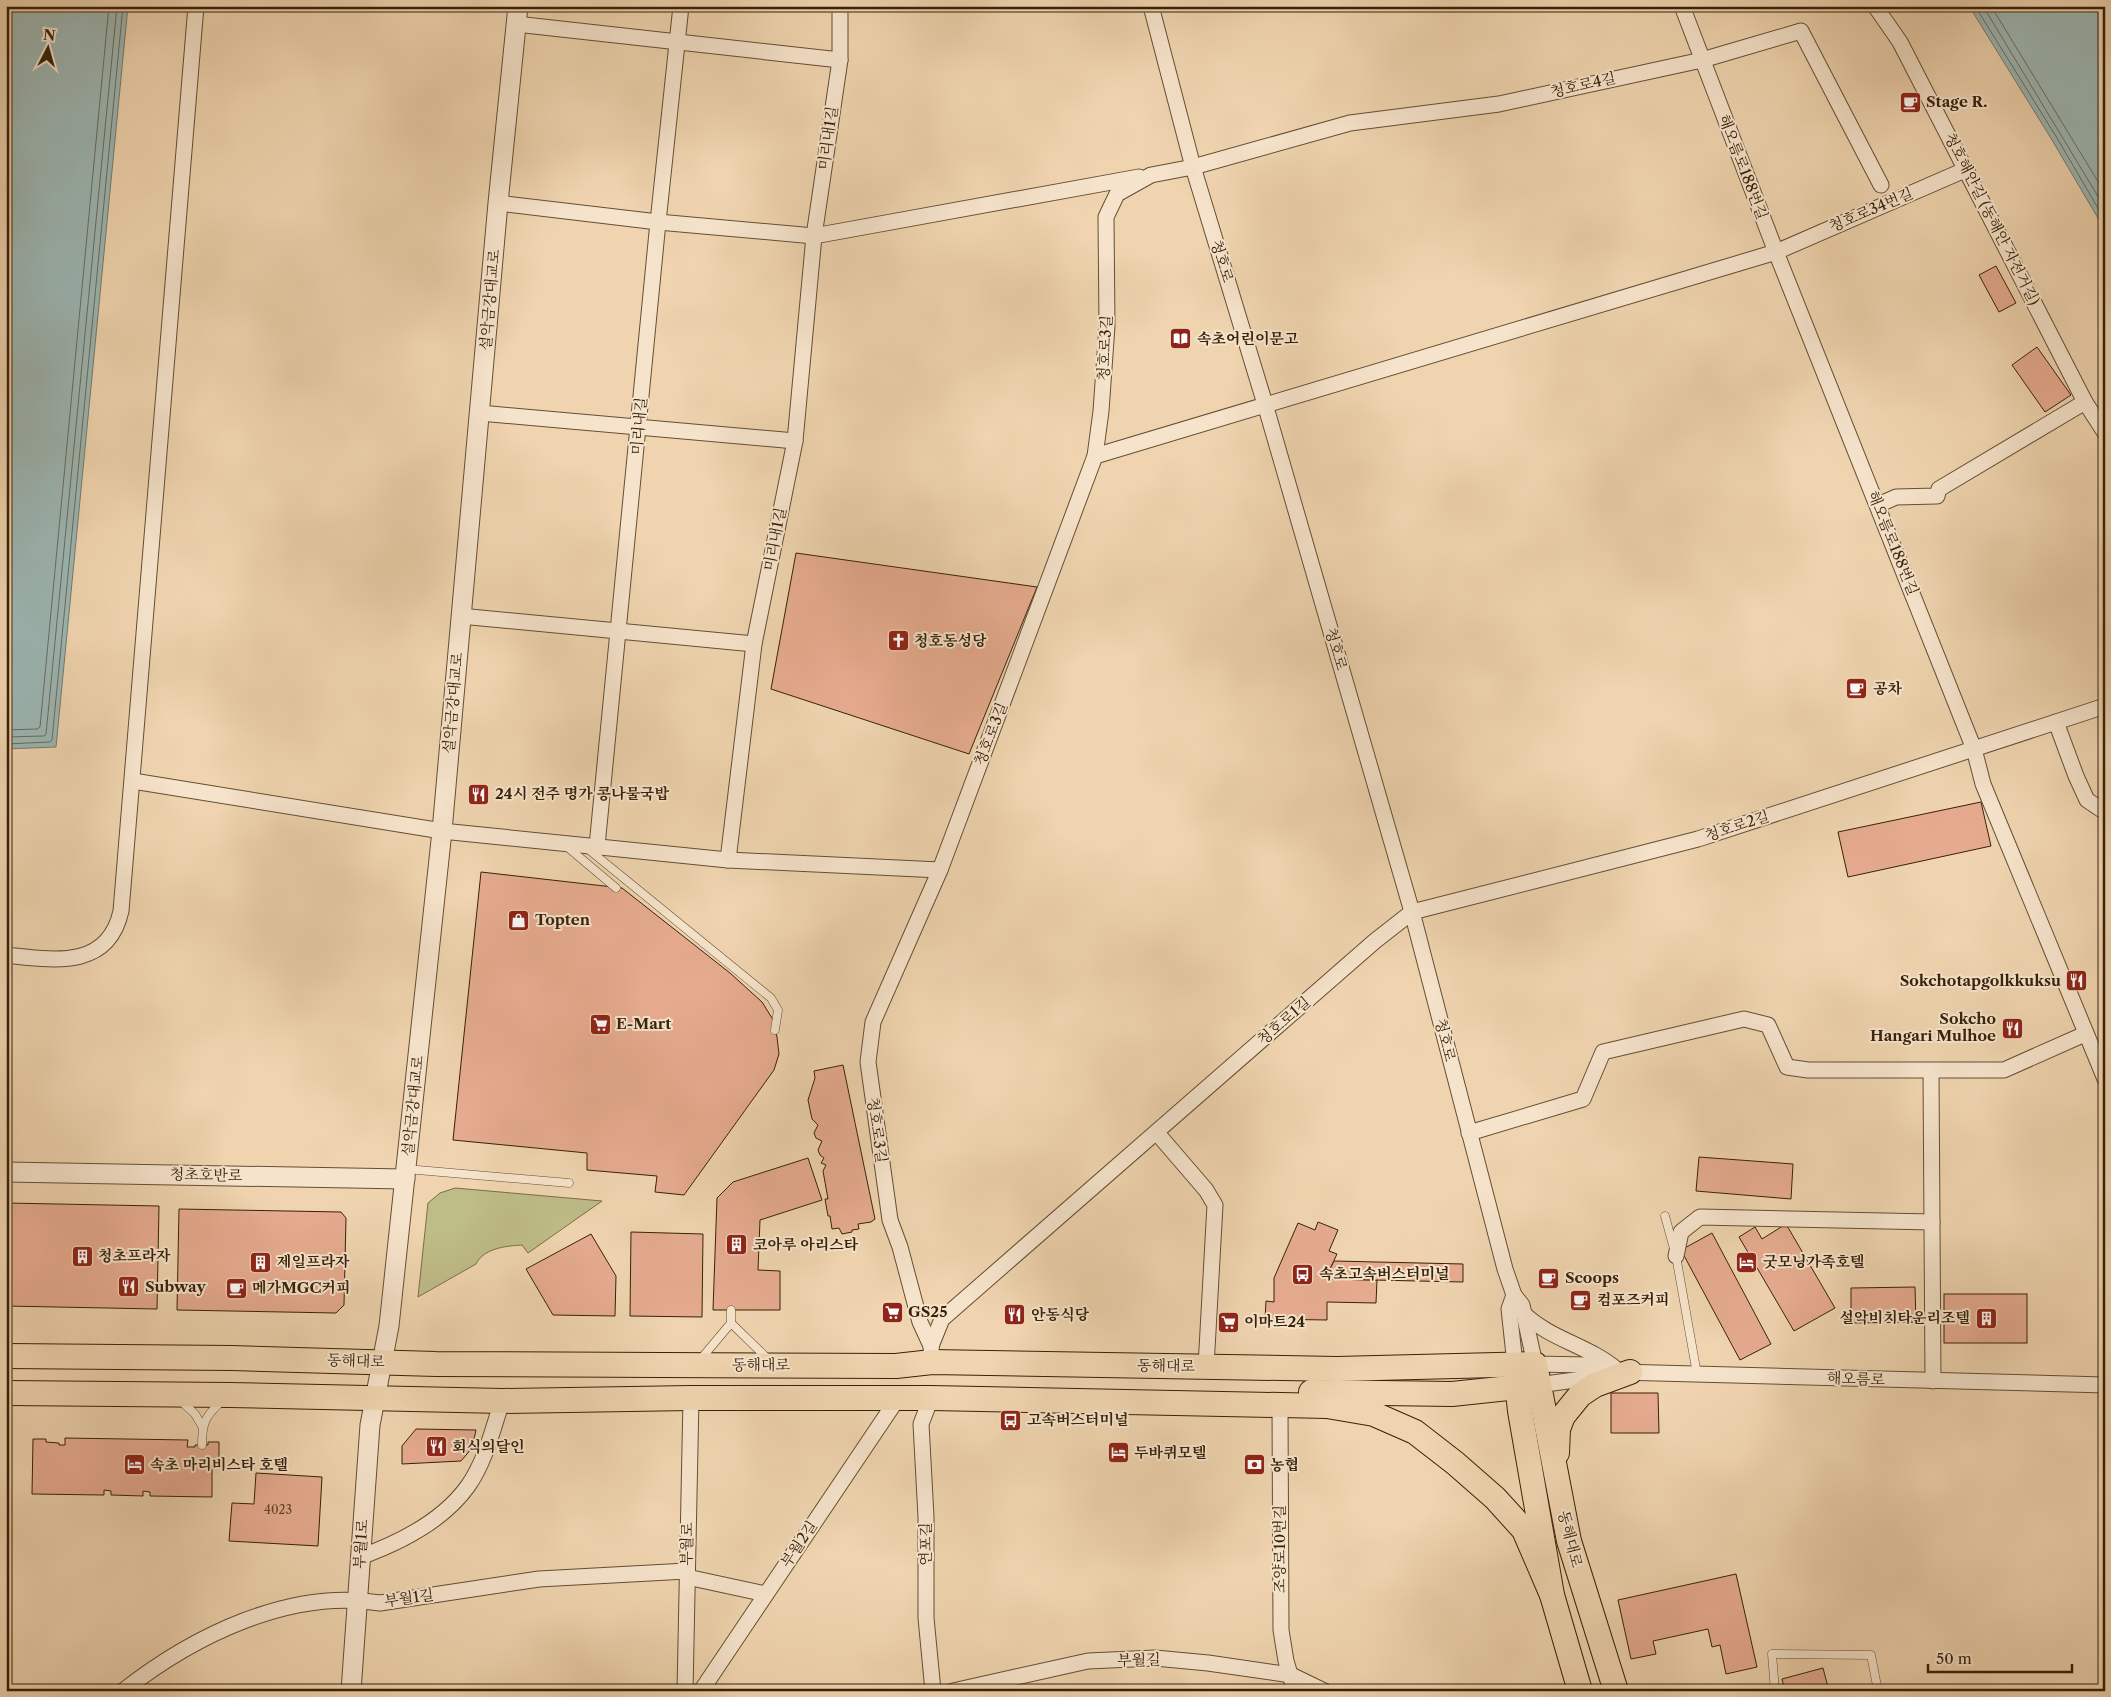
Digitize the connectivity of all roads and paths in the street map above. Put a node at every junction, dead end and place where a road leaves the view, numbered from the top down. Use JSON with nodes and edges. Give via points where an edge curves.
{"nodes":[{"id":1,"x":196,"y":6,"type":"edge"},
{"id":2,"x":681,"y":6,"type":"edge"},
{"id":3,"x":840,"y":6,"type":"edge"},
{"id":4,"x":1151,"y":6,"type":"edge"},
{"id":5,"x":1682,"y":6,"type":"edge"},
{"id":6,"x":1875,"y":6,"type":"edge"},
{"id":7,"x":517,"y":15,"type":"edge"},
{"id":8,"x":677,"y":42,"type":"junction"},
{"id":9,"x":840,"y":60,"type":"junction"},
{"id":10,"x":1702,"y":60,"type":"junction"},
{"id":11,"x":1193,"y":167,"type":"junction"},
{"id":12,"x":1967,"y":169,"type":"junction"},
{"id":13,"x":1151,"y":175,"type":"junction"},
{"id":14,"x":1881,"y":185,"type":"dead end"},
{"id":15,"x":498,"y":203,"type":"junction"},
{"id":16,"x":658,"y":222,"type":"junction"},
{"id":17,"x":814,"y":236,"type":"junction"},
{"id":18,"x":1776,"y":252,"type":"junction"},
{"id":19,"x":2085,"y":402,"type":"junction"},
{"id":20,"x":1265,"y":404,"type":"junction"},
{"id":21,"x":480,"y":413,"type":"junction"},
{"id":22,"x":639,"y":427,"type":"junction"},
{"id":23,"x":2105,"y":434,"type":"edge"},
{"id":24,"x":795,"y":441,"type":"junction"},
{"id":25,"x":1095,"y":456,"type":"junction"},
{"id":26,"x":1878,"y":505,"type":"junction"},
{"id":27,"x":460,"y":616,"type":"junction"},
{"id":28,"x":619,"y":631,"type":"junction"},
{"id":29,"x":754,"y":644,"type":"junction"},
{"id":30,"x":2105,"y":706,"type":"edge"},
{"id":31,"x":2056,"y":722,"type":"junction"},
{"id":32,"x":1974,"y":749,"type":"junction"},
{"id":33,"x":133,"y":781,"type":"junction"},
{"id":34,"x":2105,"y":812,"type":"edge"},
{"id":35,"x":442,"y":831,"type":"junction"},
{"id":36,"x":562,"y":842,"type":"junction"},
{"id":37,"x":582,"y":844,"type":"junction"},
{"id":38,"x":598,"y":846,"type":"junction"},
{"id":39,"x":728,"y":860,"type":"junction"},
{"id":40,"x":940,"y":870,"type":"junction"},
{"id":41,"x":616,"y":888,"type":"dead end"},
{"id":42,"x":1412,"y":912,"type":"junction"},
{"id":43,"x":6,"y":955,"type":"edge"},
{"id":44,"x":775,"y":1030,"type":"dead end"},
{"id":45,"x":2085,"y":1034,"type":"junction"},
{"id":46,"x":1931,"y":1071,"type":"junction"},
{"id":47,"x":2105,"y":1079,"type":"edge"},
{"id":48,"x":1469,"y":1132,"type":"junction"},
{"id":49,"x":1157,"y":1133,"type":"junction"},
{"id":50,"x":6,"y":1172,"type":"edge"},
{"id":51,"x":405,"y":1174,"type":"junction"},
{"id":52,"x":569,"y":1183,"type":"dead end"},
{"id":53,"x":1665,"y":1216,"type":"dead end"},
{"id":54,"x":1932,"y":1222,"type":"junction"},
{"id":55,"x":1676,"y":1256,"type":"junction"},
{"id":56,"x":1514,"y":1295,"type":"junction"},
{"id":57,"x":731,"y":1310,"type":"dead end"},
{"id":58,"x":1524,"y":1314,"type":"junction"},
{"id":59,"x":731,"y":1323,"type":"junction"},
{"id":60,"x":932,"y":1354,"type":"junction"},
{"id":61,"x":6,"y":1356,"type":"edge"},
{"id":62,"x":380,"y":1361,"type":"junction"},
{"id":63,"x":696,"y":1364,"type":"junction"},
{"id":64,"x":776,"y":1365,"type":"junction"},
{"id":65,"x":1206,"y":1367,"type":"junction"},
{"id":66,"x":1619,"y":1372,"type":"junction"},
{"id":67,"x":1696,"y":1374,"type":"junction"},
{"id":68,"x":1526,"y":1375,"type":"junction"},
{"id":69,"x":1933,"y":1381,"type":"junction"},
{"id":70,"x":2105,"y":1385,"type":"edge"},
{"id":71,"x":6,"y":1393,"type":"edge"},
{"id":72,"x":170,"y":1394,"type":"junction"},
{"id":73,"x":230,"y":1395,"type":"junction"},
{"id":74,"x":373,"y":1398,"type":"junction"},
{"id":75,"x":691,"y":1398,"type":"junction"},
{"id":76,"x":898,"y":1398,"type":"junction"},
{"id":77,"x":931,"y":1398,"type":"junction"},
{"id":78,"x":502,"y":1401,"type":"junction"},
{"id":79,"x":1175,"y":1403,"type":"junction"},
{"id":80,"x":1280,"y":1406,"type":"junction"},
{"id":81,"x":202,"y":1426,"type":"junction"},
{"id":82,"x":202,"y":1445,"type":"dead end"},
{"id":83,"x":1556,"y":1477,"type":"junction"},
{"id":84,"x":360,"y":1557,"type":"junction"},
{"id":85,"x":687,"y":1574,"type":"junction"},
{"id":86,"x":766,"y":1594,"type":"junction"},
{"id":87,"x":1552,"y":1595,"type":"junction"},
{"id":88,"x":358,"y":1599,"type":"junction"},
{"id":89,"x":1291,"y":1675,"type":"junction"},
{"id":90,"x":123,"y":1691,"type":"edge"},
{"id":91,"x":351,"y":1691,"type":"edge"},
{"id":92,"x":685,"y":1691,"type":"edge"},
{"id":93,"x":701,"y":1691,"type":"edge"},
{"id":94,"x":933,"y":1691,"type":"edge"},
{"id":95,"x":953,"y":1691,"type":"edge"},
{"id":96,"x":1295,"y":1691,"type":"edge"},
{"id":97,"x":1324,"y":1691,"type":"edge"},
{"id":98,"x":1580,"y":1691,"type":"edge"},
{"id":99,"x":1616,"y":1691,"type":"edge"},
{"id":100,"x":1775,"y":1691,"type":"edge"},
{"id":101,"x":1878,"y":1691,"type":"edge"}],
"edges":[{"from":1,"to":33,"type":"street"},
{"from":2,"to":8,"type":"street","name":"미리내길"},
{"from":3,"to":9,"type":"street","name":"미리내1길"},
{"from":4,"to":11,"type":"street","name":"청호로"},
{"from":5,"to":10,"type":"street","name":"해오름로188번길"},
{"from":6,"to":12,"type":"street","name":"청호해안길 (동해안 자전거길)","via":[[1900,42]]},
{"from":7,"to":8,"type":"street"},
{"from":7,"to":15,"type":"street","name":"설악금강대교로"},
{"from":8,"to":9,"type":"street"},
{"from":8,"to":16,"type":"street","name":"미리내길"},
{"from":9,"to":17,"type":"street","name":"미리내1길"},
{"from":10,"to":11,"type":"street","name":"청호로4길","via":[[1499,104],[1350,123]]},
{"from":10,"to":14,"type":"street","name":"청호로4길","via":[[1801,30]]},
{"from":10,"to":18,"type":"street","name":"해오름로188번길"},
{"from":11,"to":13,"type":"street","name":"청호로3길"},
{"from":11,"to":20,"type":"street","name":"청호로"},
{"from":12,"to":18,"type":"street","name":"청호로34번길"},
{"from":12,"to":19,"type":"street","name":"청호해안길 (동해안 자전거길)"},
{"from":13,"to":17,"type":"street"},
{"from":13,"to":25,"type":"street","name":"청호로3길","via":[[1117,194],[1106,217],[1107,326]]},
{"from":15,"to":16,"type":"street"},
{"from":15,"to":21,"type":"street","name":"설악금강대교로"},
{"from":16,"to":17,"type":"street"},
{"from":16,"to":22,"type":"street","name":"미리내길"},
{"from":17,"to":24,"type":"street","name":"미리내1길"},
{"from":18,"to":20,"type":"street","name":"청호로34번길"},
{"from":18,"to":26,"type":"street","name":"해오름로188번길"},
{"from":19,"to":23,"type":"street","name":"청호해안길 (동해안 자전거길)"},
{"from":19,"to":26,"type":"street","via":[[1939,489],[1937,496],[1896,498]]},
{"from":20,"to":25,"type":"street","name":"청호로34번길"},
{"from":20,"to":42,"type":"street","name":"청호로"},
{"from":21,"to":22,"type":"street"},
{"from":21,"to":27,"type":"street","name":"설악금강대교로"},
{"from":22,"to":24,"type":"street"},
{"from":22,"to":28,"type":"street","name":"미리내길"},
{"from":24,"to":29,"type":"street","name":"미리내1길"},
{"from":25,"to":40,"type":"street","name":"청호로3길"},
{"from":26,"to":32,"type":"street","name":"해오름로188번길"},
{"from":27,"to":28,"type":"street"},
{"from":27,"to":35,"type":"street","name":"설악금강대교로"},
{"from":28,"to":29,"type":"street"},
{"from":28,"to":38,"type":"street","name":"미리내길"},
{"from":29,"to":39,"type":"street","name":"미리내1길"},
{"from":30,"to":31,"type":"street","name":"청호로2길"},
{"from":31,"to":32,"type":"street","name":"청호로2길"},
{"from":31,"to":34,"type":"street","via":[[2087,800]]},
{"from":32,"to":42,"type":"street","name":"청호로2길","via":[[1698,839]]},
{"from":32,"to":45,"type":"street","name":"해오름로188번길","via":[[1983,784]]},
{"from":33,"to":35,"type":"street"},
{"from":33,"to":43,"type":"street","via":[[118,924],[102,945],[71,959]]},
{"from":35,"to":36,"type":"street"},
{"from":35,"to":51,"type":"street","name":"설악금강대교로"},
{"from":36,"to":37,"type":"street"},
{"from":36,"to":41,"type":"lane"},
{"from":37,"to":38,"type":"street"},
{"from":37,"to":44,"type":"lane","via":[[771,998],[778,1010]]},
{"from":38,"to":39,"type":"street"},
{"from":39,"to":40,"type":"street"},
{"from":40,"to":60,"type":"street","name":"청호로3길","via":[[873,1022],[868,1062],[890,1220]]},
{"from":42,"to":48,"type":"street","name":"청호로"},
{"from":42,"to":49,"type":"street","name":"청호로1길"},
{"from":45,"to":46,"type":"street","via":[[2004,1070]]},
{"from":45,"to":47,"type":"street","name":"해오름로188번길"},
{"from":46,"to":48,"type":"street","via":[[1786,1067],[1768,1025],[1744,1019],[1603,1052],[1583,1099]]},
{"from":46,"to":54,"type":"street"},
{"from":48,"to":56,"type":"street","name":"청호로"},
{"from":49,"to":60,"type":"street","name":"청호로1길","via":[[942,1319]]},
{"from":49,"to":65,"type":"street","via":[[1215,1205]]},
{"from":50,"to":51,"type":"street","name":"청초호반로"},
{"from":51,"to":52,"type":"lane"},
{"from":51,"to":62,"type":"street","name":"설악금강대교로","via":[[388,1326]]},
{"from":53,"to":55,"type":"lane"},
{"from":54,"to":55,"type":"street","via":[[1700,1217],[1681,1232]]},
{"from":54,"to":69,"type":"street"},
{"from":55,"to":67,"type":"lane"},
{"from":56,"to":58,"type":"street","name":"청호로"},
{"from":56,"to":68,"type":"street","name":"청호로","via":[[1509,1309]]},
{"from":57,"to":59,"type":"lane"},
{"from":58,"to":66,"type":"street","via":[[1536,1324],[1606,1360]]},
{"from":58,"to":68,"type":"street","name":"청호로"},
{"from":59,"to":63,"type":"lane"},
{"from":59,"to":64,"type":"lane"},
{"from":60,"to":64,"type":"main road","name":"동해대로","via":[[896,1366]]},
{"from":60,"to":65,"type":"main road","name":"동해대로"},
{"from":60,"to":77,"type":"main road"},
{"from":61,"to":62,"type":"main road","name":"동해대로"},
{"from":62,"to":63,"type":"main road","name":"동해대로"},
{"from":62,"to":74,"type":"street","name":"설악금강대교로"},
{"from":63,"to":64,"type":"main road","name":"동해대로"},
{"from":65,"to":68,"type":"main road","name":"동해대로"},
{"from":66,"to":67,"type":"street","name":"해오름로"},
{"from":66,"to":68,"type":"street","name":"해오름로","via":[[1590,1378]]},
{"from":66,"to":68,"type":"street","name":"해오름로","via":[[1588,1365]]},
{"from":66,"to":83,"type":"main road","via":[[1580,1396],[1564,1416],[1558,1429]]},
{"from":67,"to":69,"type":"street","name":"해오름로"},
{"from":68,"to":79,"type":"main road","name":"동해대로","via":[[1452,1394],[1248,1391]]},
{"from":68,"to":83,"type":"main road","name":"동해대로"},
{"from":68,"to":87,"type":"main road","name":"동해대로"},
{"from":69,"to":70,"type":"street","name":"해오름로"},
{"from":71,"to":72,"type":"main road","name":"동해대로"},
{"from":72,"to":73,"type":"main road","name":"동해대로"},
{"from":72,"to":81,"type":"lane","via":[[185,1404]]},
{"from":73,"to":74,"type":"main road","name":"동해대로"},
{"from":73,"to":81,"type":"lane","via":[[212,1410]]},
{"from":74,"to":78,"type":"main road","name":"동해대로"},
{"from":74,"to":84,"type":"street","name":"부월1로"},
{"from":75,"to":76,"type":"main road","name":"동해대로"},
{"from":75,"to":78,"type":"main road","name":"동해대로"},
{"from":75,"to":85,"type":"street","name":"부월로"},
{"from":76,"to":77,"type":"main road","name":"동해대로"},
{"from":76,"to":86,"type":"street","name":"부월2길"},
{"from":77,"to":79,"type":"main road","name":"동해대로"},
{"from":77,"to":94,"type":"street","name":"연포길","via":[[921,1424],[926,1517],[926,1618]]},
{"from":78,"to":84,"type":"street","via":[[481,1461],[459,1497],[414,1531],[385,1548]]},
{"from":79,"to":80,"type":"main road","name":"동해대로"},
{"from":80,"to":87,"type":"main road","name":"동해대로","via":[[1327,1406],[1374,1414],[1415,1432],[1495,1498],[1524,1530]]},
{"from":80,"to":89,"type":"street","name":"조양로10번길","via":[[1281,1630]]},
{"from":81,"to":82,"type":"lane"},
{"from":83,"to":99,"type":"main road","name":"동해대로","via":[[1569,1541]]},
{"from":84,"to":88,"type":"street","name":"부월1로"},
{"from":85,"to":86,"type":"street","name":"부월1길"},
{"from":85,"to":88,"type":"street","name":"부월1길","via":[[539,1579],[380,1603]]},
{"from":85,"to":92,"type":"street","name":"부월로"},
{"from":86,"to":93,"type":"street","name":"부월2길"},
{"from":87,"to":98,"type":"main road","name":"동해대로"},
{"from":88,"to":90,"type":"street","name":"부월1길","via":[[297,1605],[229,1625],[142,1676]]},
{"from":88,"to":91,"type":"street","name":"부월1로"},
{"from":89,"to":95,"type":"street","name":"부월길","via":[[1156,1658],[1088,1661]]},
{"from":89,"to":96,"type":"street","name":"조양로10번길"},
{"from":89,"to":97,"type":"street","name":"부월길"},
{"from":100,"to":101,"type":"lane","via":[[1772,1654],[1871,1655]]}]}
